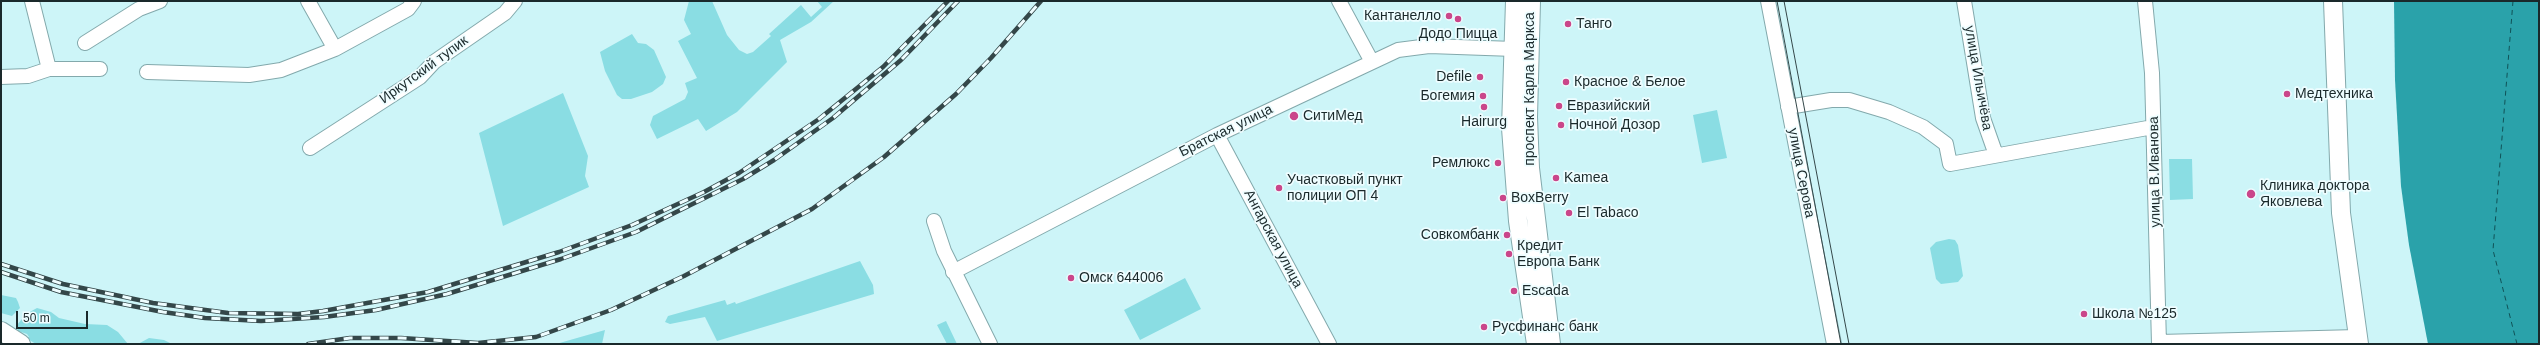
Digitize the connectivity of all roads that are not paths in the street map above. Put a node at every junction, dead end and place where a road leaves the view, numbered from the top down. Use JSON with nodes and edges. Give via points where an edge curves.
{"nodes":[{"id":1,"x":32,"y":1,"type":"edge"},
{"id":2,"x":160,"y":1,"type":"edge"},
{"id":3,"x":308,"y":1,"type":"edge"},
{"id":4,"x":414,"y":1,"type":"edge"},
{"id":5,"x":515,"y":1,"type":"edge"},
{"id":6,"x":1339,"y":1,"type":"edge"},
{"id":7,"x":1515,"y":1,"type":"edge"},
{"id":8,"x":1530,"y":1,"type":"edge"},
{"id":9,"x":1768,"y":1,"type":"edge"},
{"id":10,"x":1964,"y":1,"type":"edge"},
{"id":11,"x":2145,"y":1,"type":"edge"},
{"id":12,"x":2332,"y":1,"type":"edge"},
{"id":13,"x":85,"y":43,"type":"dead end"},
{"id":14,"x":1514,"y":48,"type":"junction"},
{"id":15,"x":335,"y":50,"type":"junction"},
{"id":16,"x":1372,"y":62,"type":"junction"},
{"id":17,"x":49,"y":69,"type":"junction"},
{"id":18,"x":100,"y":70,"type":"dead end"},
{"id":19,"x":147,"y":72,"type":"dead end"},
{"id":20,"x":1,"y":77,"type":"edge"},
{"id":21,"x":1788,"y":107,"type":"junction"},
{"id":22,"x":2154,"y":127,"type":"junction"},
{"id":23,"x":1217,"y":134,"type":"junction"},
{"id":24,"x":310,"y":148,"type":"dead end"},
{"id":25,"x":1996,"y":155,"type":"junction"},
{"id":26,"x":934,"y":221,"type":"dead end"},
{"id":27,"x":953,"y":272,"type":"junction"},
{"id":28,"x":1,"y":331,"type":"edge"},
{"id":29,"x":2359,"y":341,"type":"edge"},
{"id":30,"x":2159,"y":343,"type":"edge"},
{"id":31,"x":21,"y":344,"type":"edge"},
{"id":32,"x":990,"y":344,"type":"edge"},
{"id":33,"x":1329,"y":344,"type":"edge"},
{"id":34,"x":1536,"y":344,"type":"edge"},
{"id":35,"x":1551,"y":344,"type":"edge"},
{"id":36,"x":1834,"y":344,"type":"edge"}],
"edges":[{"from":1,"to":17,"type":"street"},
{"from":2,"to":13,"type":"street","via":[[139,9]]},
{"from":3,"to":15,"type":"street"},
{"from":4,"to":15,"type":"street","via":[[408,9]]},
{"from":5,"to":24,"type":"street","name":"Иркутский тупик","via":[[505,12],[434,62],[420,76]]},
{"from":6,"to":16,"type":"street"},
{"from":7,"to":14,"type":"main road","name":"проспект Карла Маркса"},
{"from":8,"to":35,"type":"main road","name":"проспект Карла Маркса","via":[[1530,168]]},
{"from":9,"to":21,"type":"street","name":"улица Серова"},
{"from":10,"to":25,"type":"street","name":"улица Ильичёва","via":[[1983,118]]},
{"from":11,"to":22,"type":"street","name":"улица В.Иванова"},
{"from":12,"to":29,"type":"main road","via":[[2341,213]]},
{"from":14,"to":16,"type":"street","name":"Братская улица","via":[[1409,48],[1398,50]]},
{"from":14,"to":34,"type":"main road","name":"проспект Карла Маркса","via":[[1512,152],[1518,222]]},
{"from":15,"to":19,"type":"street","via":[[265,74]]},
{"from":16,"to":23,"type":"street","name":"Братская улица"},
{"from":17,"to":18,"type":"street"},
{"from":17,"to":20,"type":"street","via":[[28,76]]},
{"from":21,"to":25,"type":"street","via":[[1831,100],[1849,100],[1888,112],[1923,127],[1946,144],[1950,164]]},
{"from":21,"to":36,"type":"street","name":"улица Серова"},
{"from":22,"to":25,"type":"street"},
{"from":22,"to":30,"type":"street","name":"улица В.Иванова"},
{"from":23,"to":27,"type":"street","name":"Братская улица"},
{"from":23,"to":33,"type":"street","name":"Ангарская улица"},
{"from":26,"to":27,"type":"street"},
{"from":27,"to":32,"type":"street"},
{"from":28,"to":31,"type":"main road"},
{"from":29,"to":30,"type":"street"}]}
